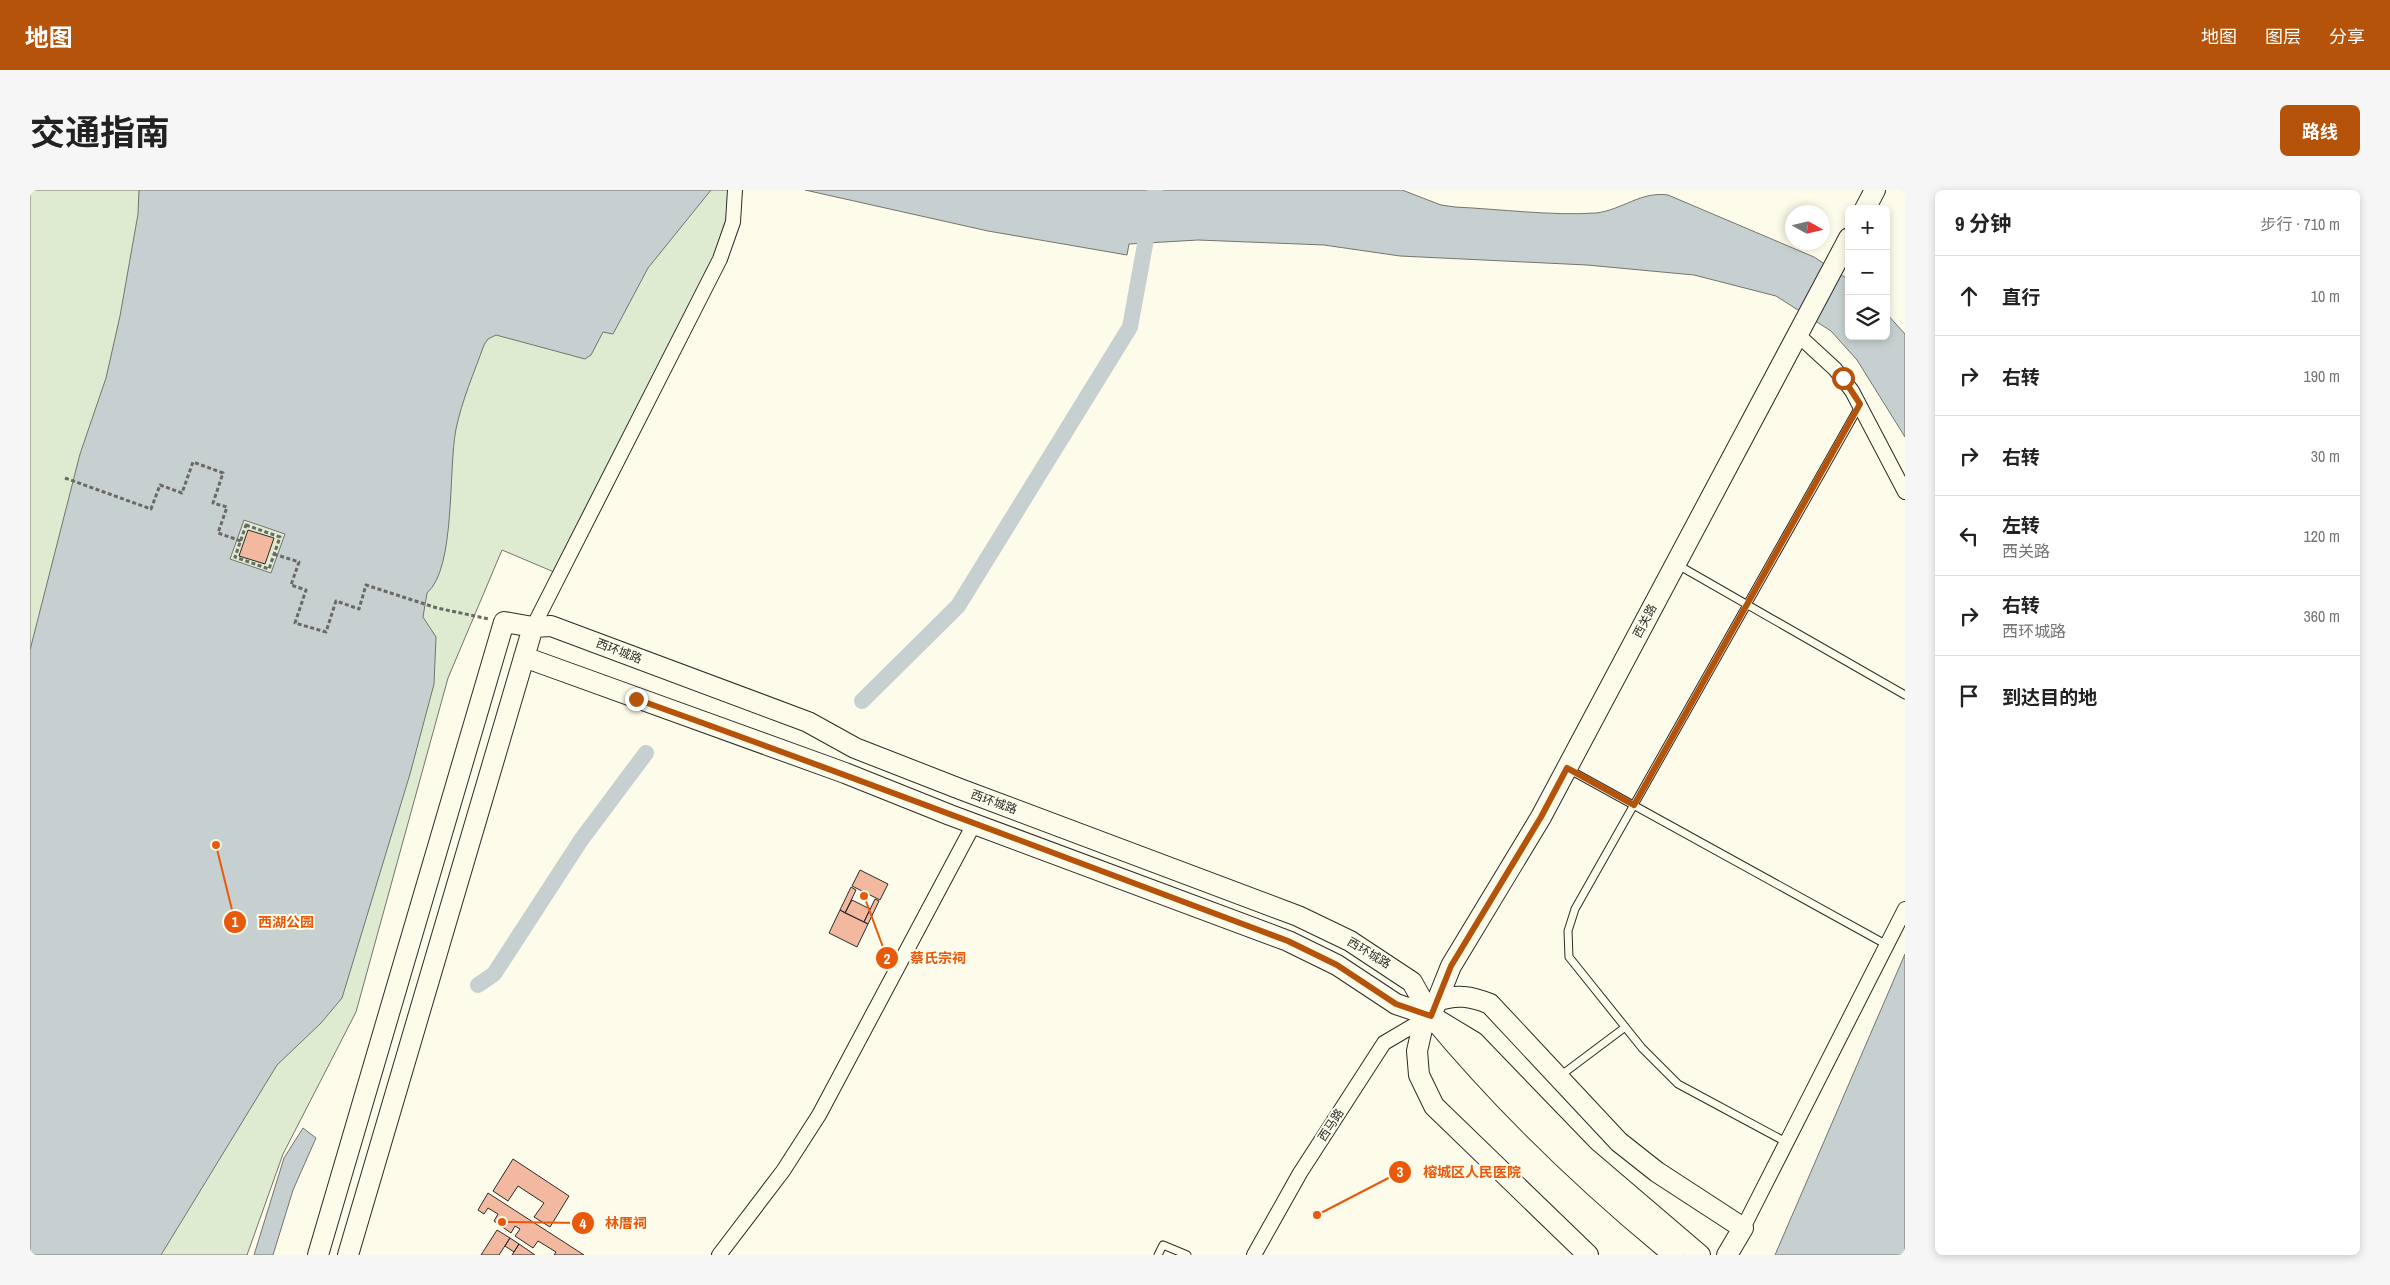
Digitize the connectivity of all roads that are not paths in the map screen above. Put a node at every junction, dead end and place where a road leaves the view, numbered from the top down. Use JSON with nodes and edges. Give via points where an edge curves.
{"nodes":[{"id":1,"x":735,"y":190,"type":"edge"},
{"id":2,"x":1875,"y":190,"type":"edge"},
{"id":3,"x":1867,"y":205,"type":"edge"},
{"id":4,"x":1845,"y":245,"type":"edge"},
{"id":5,"x":1801,"y":330,"type":"junction"},
{"id":6,"x":1860,"y":404,"type":"junction"},
{"id":7,"x":1905,"y":492,"type":"edge"},
{"id":8,"x":1676,"y":564,"type":"junction"},
{"id":9,"x":1747,"y":604,"type":"junction"},
{"id":10,"x":533,"y":627,"type":"junction"},
{"id":11,"x":524,"y":657,"type":"junction"},
{"id":12,"x":1905,"y":695,"type":"edge"},
{"id":13,"x":1567,"y":768,"type":"junction"},
{"id":14,"x":1634,"y":805,"type":"junction"},
{"id":15,"x":974,"y":824,"type":"junction"},
{"id":16,"x":1905,"y":909,"type":"edge"},
{"id":17,"x":1887,"y":945,"type":"junction"},
{"id":18,"x":1434,"y":1008,"type":"junction"},
{"id":19,"x":1624,"y":1028,"type":"junction"},
{"id":20,"x":1558,"y":1077,"type":"junction"},
{"id":21,"x":1786,"y":1142,"type":"junction"},
{"id":22,"x":1743,"y":1228,"type":"junction"},
{"id":23,"x":1689,"y":1253,"type":"edge"},
{"id":24,"x":318,"y":1255,"type":"edge"},
{"id":25,"x":348,"y":1255,"type":"edge"},
{"id":26,"x":719,"y":1255,"type":"edge"},
{"id":27,"x":1158,"y":1255,"type":"edge"},
{"id":28,"x":1187,"y":1255,"type":"edge"},
{"id":29,"x":1254,"y":1255,"type":"edge"},
{"id":30,"x":1588,"y":1255,"type":"edge"},
{"id":31,"x":1727,"y":1255,"type":"edge"}],
"edges":[{"from":1,"to":10,"type":"street","via":[[733,222],[720,259]]},
{"from":2,"to":3,"type":"main road"},
{"from":4,"to":5,"type":"main road","name":"西关路"},
{"from":5,"to":6,"type":"street"},
{"from":5,"to":8,"type":"main road","name":"西关路"},
{"from":6,"to":7,"type":"street"},
{"from":6,"to":9,"type":"lane"},
{"from":8,"to":9,"type":"lane"},
{"from":8,"to":13,"type":"main road","name":"西关路"},
{"from":9,"to":12,"type":"lane"},
{"from":9,"to":14,"type":"lane"},
{"from":10,"to":11,"type":"main road"},
{"from":10,"to":18,"type":"main road","name":"西环城路","via":[[551,626],[799,718],[855,748],[960,790],[1298,916],[1357,946],[1412,982]]},
{"from":10,"to":24,"type":"main road","name":"西环城路","via":[[504,622]]},
{"from":11,"to":15,"type":"main road","name":"西环城路","via":[[845,773]]},
{"from":11,"to":25,"type":"main road"},
{"from":13,"to":14,"type":"lane"},
{"from":13,"to":18,"type":"main road","name":"西关路","via":[[1451,966]]},
{"from":14,"to":17,"type":"lane"},
{"from":14,"to":19,"type":"lane","via":[[1570,920],[1567,940],[1569,957]]},
{"from":15,"to":18,"type":"main road","name":"西环城路","via":[[1288,941],[1337,965],[1396,1004]]},
{"from":15,"to":26,"type":"street","via":[[820,1115],[783,1171]]},
{"from":16,"to":17,"type":"street"},
{"from":17,"to":21,"type":"street"},
{"from":18,"to":20,"type":"main road","via":[[1452,996],[1490,1004]]},
{"from":18,"to":23,"type":"main road","name":"西环城路","via":[[1474,1042],[1583,1156]]},
{"from":18,"to":29,"type":"street","name":"西马路","via":[[1384,1043],[1300,1172]]},
{"from":18,"to":30,"type":"main road","name":"西关路","via":[[1422,1029],[1417,1051],[1419,1075],[1434,1106]]},
{"from":19,"to":20,"type":"lane"},
{"from":19,"to":21,"type":"lane","via":[[1678,1084]]},
{"from":20,"to":22,"type":"main road","via":[[1638,1158]]},
{"from":21,"to":22,"type":"street"},
{"from":22,"to":31,"type":"main road"},
{"from":27,"to":28,"type":"lane","via":[[1163,1245]]}]}
